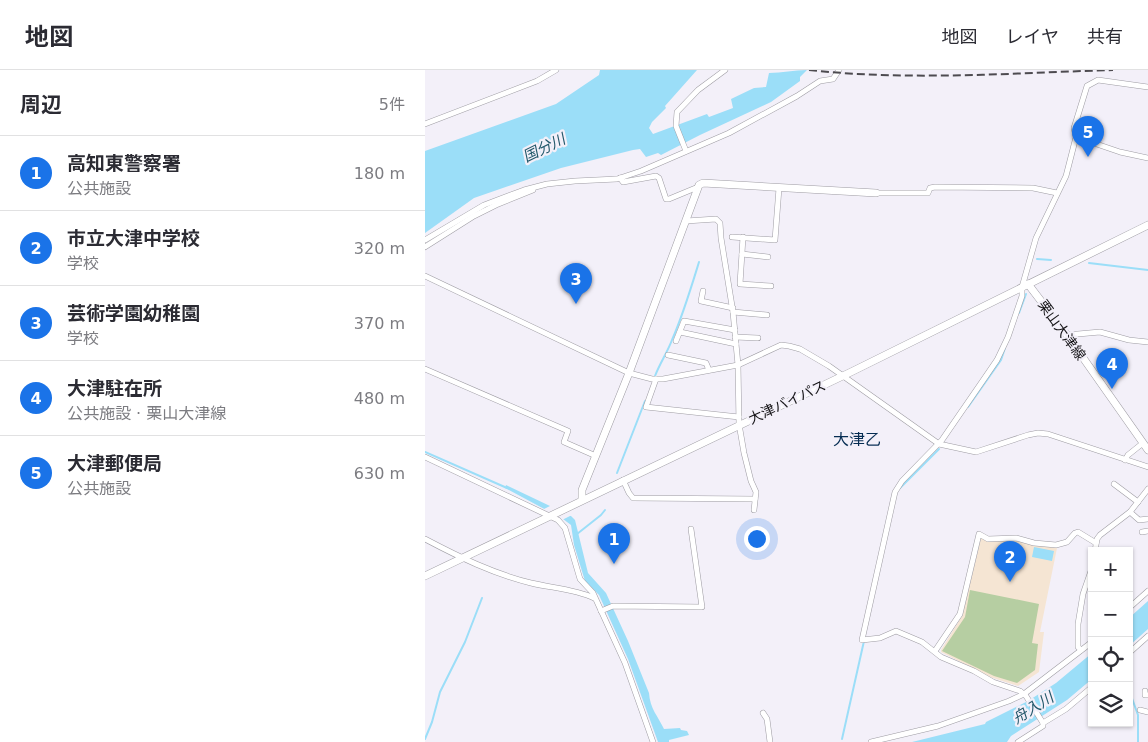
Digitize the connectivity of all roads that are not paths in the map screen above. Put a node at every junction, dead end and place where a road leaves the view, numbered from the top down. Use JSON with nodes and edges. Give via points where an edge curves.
{"nodes":[{"id":1,"x":556,"y":70,"type":"edge"},
{"id":2,"x":725,"y":70,"type":"edge"},
{"id":3,"x":839,"y":70,"type":"edge"},
{"id":4,"x":1148,"y":88,"type":"edge"},
{"id":5,"x":425,"y":124,"type":"edge"},
{"id":6,"x":1076,"y":138,"type":"junction"},
{"id":7,"x":685,"y":149,"type":"junction"},
{"id":8,"x":1148,"y":158,"type":"edge"},
{"id":9,"x":619,"y":178,"type":"junction"},
{"id":10,"x":547,"y":184,"type":"junction"},
{"id":11,"x":698,"y":187,"type":"junction"},
{"id":12,"x":779,"y":188,"type":"junction"},
{"id":13,"x":876,"y":193,"type":"joint"},
{"id":14,"x":1057,"y":193,"type":"junction"},
{"id":15,"x":686,"y":221,"type":"junction"},
{"id":16,"x":1148,"y":226,"type":"edge"},
{"id":17,"x":732,"y":236,"type":"dead end"},
{"id":18,"x":743,"y":237,"type":"junction"},
{"id":19,"x":425,"y":240,"type":"edge"},
{"id":20,"x":425,"y":247,"type":"edge"},
{"id":21,"x":742,"y":254,"type":"junction"},
{"id":22,"x":769,"y":257,"type":"dead end"},
{"id":23,"x":425,"y":276,"type":"edge"},
{"id":24,"x":1025,"y":285,"type":"junction"},
{"id":25,"x":771,"y":286,"type":"dead end"},
{"id":26,"x":703,"y":291,"type":"dead end"},
{"id":27,"x":733,"y":310,"type":"junction"},
{"id":28,"x":767,"y":315,"type":"dead end"},
{"id":29,"x":735,"y":330,"type":"junction"},
{"id":30,"x":680,"y":332,"type":"junction"},
{"id":31,"x":1067,"y":335,"type":"junction"},
{"id":32,"x":735,"y":337,"type":"junction"},
{"id":33,"x":758,"y":338,"type":"dead end"},
{"id":34,"x":676,"y":341,"type":"dead end"},
{"id":35,"x":1148,"y":342,"type":"edge"},
{"id":36,"x":736,"y":344,"type":"junction"},
{"id":37,"x":668,"y":355,"type":"dead end"},
{"id":38,"x":737,"y":365,"type":"junction"},
{"id":39,"x":425,"y":369,"type":"edge"},
{"id":40,"x":709,"y":370,"type":"junction"},
{"id":41,"x":629,"y":373,"type":"junction"},
{"id":42,"x":841,"y":376,"type":"junction"},
{"id":43,"x":656,"y":379,"type":"junction"},
{"id":44,"x":739,"y":421,"type":"junction"},
{"id":45,"x":1145,"y":441,"type":"edge"},
{"id":46,"x":939,"y":444,"type":"junction"},
{"id":47,"x":1148,"y":450,"type":"edge"},
{"id":48,"x":596,"y":456,"type":"junction"},
{"id":49,"x":425,"y":457,"type":"edge"},
{"id":50,"x":1125,"y":460,"type":"junction"},
{"id":51,"x":1148,"y":467,"type":"edge"},
{"id":52,"x":623,"y":480,"type":"junction"},
{"id":53,"x":1114,"y":484,"type":"dead end"},
{"id":54,"x":1148,"y":490,"type":"edge"},
{"id":55,"x":582,"y":499,"type":"junction"},
{"id":56,"x":755,"y":499,"type":"junction"},
{"id":57,"x":1138,"y":502,"type":"junction"},
{"id":58,"x":754,"y":510,"type":"dead end"},
{"id":59,"x":1130,"y":512,"type":"junction"},
{"id":60,"x":550,"y":516,"type":"junction"},
{"id":61,"x":1148,"y":519,"type":"edge"},
{"id":62,"x":691,"y":529,"type":"dead end"},
{"id":63,"x":1148,"y":531,"type":"edge"},
{"id":64,"x":1142,"y":532,"type":"dead end"},
{"id":65,"x":425,"y":539,"type":"edge"},
{"id":66,"x":1096,"y":543,"type":"junction"},
{"id":67,"x":1096,"y":547,"type":"edge"},
{"id":68,"x":462,"y":558,"type":"junction"},
{"id":69,"x":425,"y":576,"type":"edge"},
{"id":70,"x":1088,"y":580,"type":"edge"},
{"id":71,"x":1148,"y":591,"type":"edge"},
{"id":72,"x":595,"y":598,"type":"junction"},
{"id":73,"x":1133,"y":604,"type":"edge"},
{"id":74,"x":603,"y":610,"type":"junction"},
{"id":75,"x":1148,"y":636,"type":"edge"},
{"id":76,"x":1088,"y":645,"type":"edge"},
{"id":77,"x":1133,"y":649,"type":"edge"},
{"id":78,"x":1081,"y":650,"type":"junction"},
{"id":79,"x":935,"y":651,"type":"junction"},
{"id":80,"x":1088,"y":690,"type":"edge"},
{"id":81,"x":1025,"y":695,"type":"junction"},
{"id":82,"x":1140,"y":710,"type":"dead end"},
{"id":83,"x":1148,"y":712,"type":"edge"},
{"id":84,"x":763,"y":713,"type":"dead end"},
{"id":85,"x":1043,"y":722,"type":"junction"},
{"id":86,"x":653,"y":742,"type":"edge"},
{"id":87,"x":770,"y":742,"type":"edge"},
{"id":88,"x":871,"y":742,"type":"edge"},
{"id":89,"x":1018,"y":742,"type":"edge"}],
"edges":[{"from":1,"to":5,"type":"street","via":[[537,81]]},
{"from":2,"to":7,"type":"street","via":[[679,108],[676,126]]},
{"from":3,"to":7,"type":"street","via":[[833,79],[820,81],[729,133]]},
{"from":4,"to":6,"type":"street","via":[[1098,80],[1087,86],[1074,128]]},
{"from":6,"to":8,"type":"street"},
{"from":6,"to":14,"type":"street","via":[[1066,176]]},
{"from":7,"to":9,"type":"street"},
{"from":9,"to":10,"type":"street"},
{"from":9,"to":11,"type":"street","via":[[623,182],[656,176],[669,199]]},
{"from":10,"to":19,"type":"street","via":[[484,205]]},
{"from":10,"to":20,"type":"street","via":[[474,216]]},
{"from":11,"to":12,"type":"main road","via":[[703,183]]},
{"from":11,"to":15,"type":"main road"},
{"from":12,"to":13,"type":"main road"},
{"from":12,"to":18,"type":"street","via":[[775,240]]},
{"from":13,"to":14,"type":"street","via":[[928,193],[935,187],[1033,188]]},
{"from":14,"to":24,"type":"street","via":[[1036,238]]},
{"from":15,"to":27,"type":"street","via":[[716,219],[720,222]]},
{"from":15,"to":41,"type":"main road"},
{"from":16,"to":24,"type":"main road","name":"大津バイパス"},
{"from":17,"to":18,"type":"street"},
{"from":18,"to":21,"type":"street"},
{"from":21,"to":22,"type":"street"},
{"from":21,"to":25,"type":"street","via":[[740,284]]},
{"from":23,"to":41,"type":"street"},
{"from":24,"to":31,"type":"main road","name":"栗山大津線"},
{"from":24,"to":42,"type":"main road","name":"大津バイパス"},
{"from":24,"to":46,"type":"street","via":[[997,360]]},
{"from":26,"to":27,"type":"street","via":[[701,301]]},
{"from":27,"to":28,"type":"street"},
{"from":27,"to":29,"type":"street"},
{"from":29,"to":30,"type":"street","via":[[685,321]]},
{"from":29,"to":32,"type":"street"},
{"from":30,"to":34,"type":"street"},
{"from":30,"to":36,"type":"street"},
{"from":31,"to":35,"type":"street","via":[[1100,332]]},
{"from":31,"to":45,"type":"main road","name":"栗山大津線"},
{"from":32,"to":33,"type":"street"},
{"from":32,"to":36,"type":"street"},
{"from":36,"to":38,"type":"street"},
{"from":37,"to":40,"type":"street","via":[[706,363]]},
{"from":38,"to":40,"type":"street"},
{"from":38,"to":42,"type":"street","via":[[781,345],[800,349]]},
{"from":38,"to":44,"type":"street"},
{"from":39,"to":48,"type":"street","via":[[568,431],[564,442]]},
{"from":40,"to":43,"type":"street"},
{"from":41,"to":43,"type":"street"},
{"from":41,"to":48,"type":"main road"},
{"from":42,"to":44,"type":"main road","name":"大津バイパス"},
{"from":42,"to":46,"type":"street"},
{"from":43,"to":44,"type":"street","via":[[646,407]]},
{"from":44,"to":52,"type":"main road","name":"大津バイパス"},
{"from":44,"to":56,"type":"street","via":[[743,453],[756,492]]},
{"from":45,"to":47,"type":"main road","name":"栗山大津線"},
{"from":45,"to":50,"type":"street"},
{"from":46,"to":50,"type":"street","via":[[976,452],[1029,435],[1043,434]]},
{"from":46,"to":79,"type":"street","via":[[895,492],[862,640],[880,638],[895,630]]},
{"from":48,"to":55,"type":"main road","via":[[582,490]]},
{"from":49,"to":60,"type":"street"},
{"from":50,"to":51,"type":"street"},
{"from":52,"to":55,"type":"main road","name":"大津バイパス"},
{"from":52,"to":56,"type":"street","via":[[633,498]]},
{"from":53,"to":57,"type":"street"},
{"from":54,"to":57,"type":"street"},
{"from":55,"to":60,"type":"main road","name":"大津バイパス"},
{"from":56,"to":58,"type":"street"},
{"from":57,"to":59,"type":"street"},
{"from":59,"to":61,"type":"street","via":[[1139,520]]},
{"from":59,"to":66,"type":"street","via":[[1100,535]]},
{"from":60,"to":68,"type":"main road","name":"大津バイパス"},
{"from":60,"to":72,"type":"street","via":[[565,528],[580,579]]},
{"from":62,"to":74,"type":"street","via":[[702,607],[613,606]]},
{"from":63,"to":64,"type":"street"},
{"from":65,"to":68,"type":"street"},
{"from":66,"to":67,"type":"street"},
{"from":66,"to":79,"type":"street","via":[[1078,532],[1067,542],[1056,545],[1013,538],[988,539],[979,534],[960,614]]},
{"from":68,"to":69,"type":"main road","name":"大津バイパス"},
{"from":68,"to":72,"type":"street","via":[[531,583]]},
{"from":70,"to":78,"type":"street","via":[[1078,624],[1078,646]]},
{"from":71,"to":73,"type":"street"},
{"from":72,"to":74,"type":"street"},
{"from":74,"to":86,"type":"street"},
{"from":75,"to":77,"type":"street"},
{"from":76,"to":78,"type":"street"},
{"from":78,"to":81,"type":"street"},
{"from":79,"to":81,"type":"street","via":[[941,657]]},
{"from":80,"to":85,"type":"street"},
{"from":81,"to":85,"type":"street"},
{"from":81,"to":88,"type":"street","via":[[955,721]]},
{"from":82,"to":83,"type":"street"},
{"from":84,"to":87,"type":"street"},
{"from":85,"to":89,"type":"street","via":[[1043,726]]}]}
